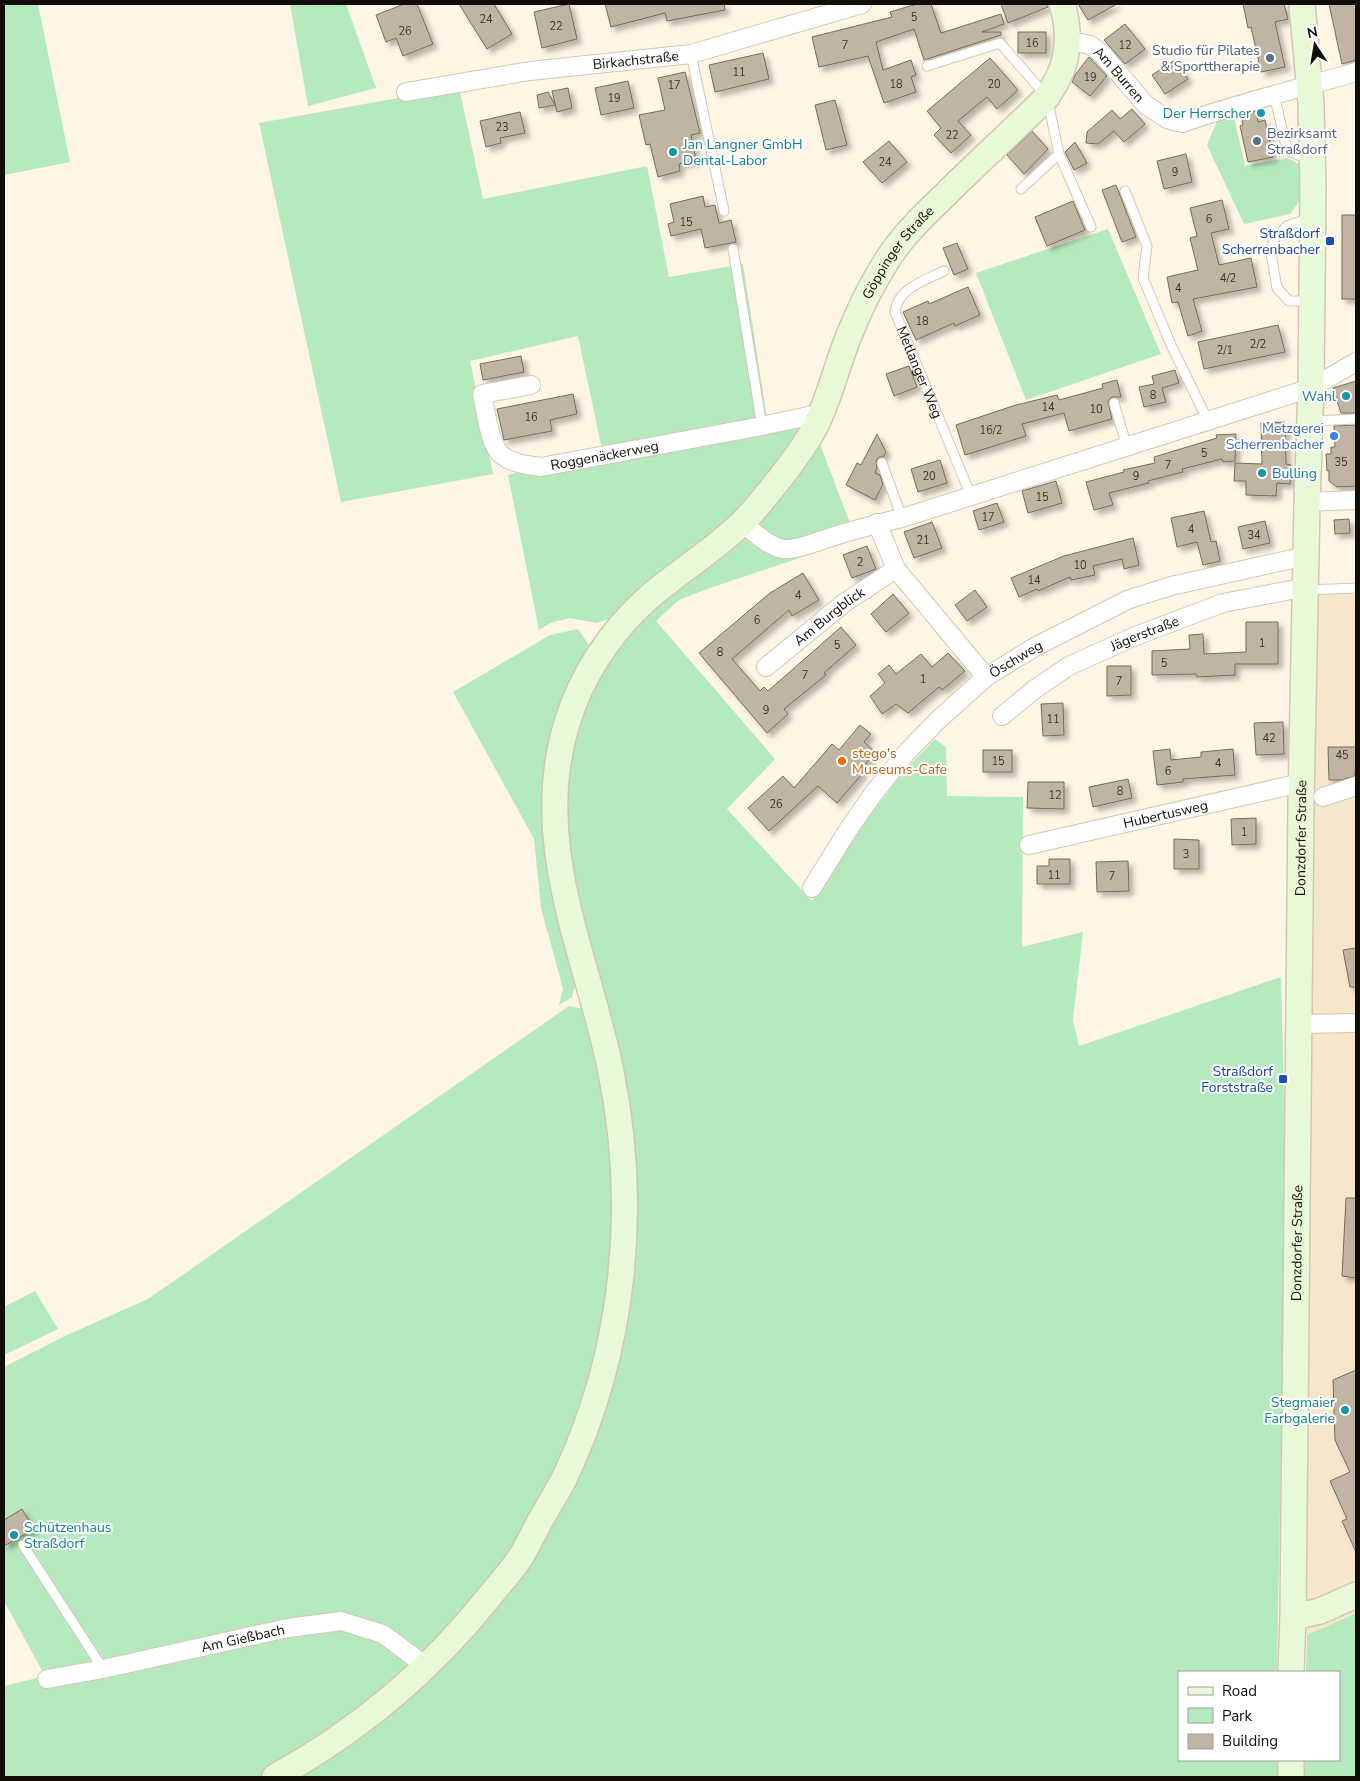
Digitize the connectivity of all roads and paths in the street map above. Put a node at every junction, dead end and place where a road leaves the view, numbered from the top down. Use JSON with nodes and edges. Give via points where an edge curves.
{"nodes":[{"id":1,"x":862,"y":4,"type":"edge"},
{"id":2,"x":1062,"y":4,"type":"edge"},
{"id":3,"x":1302,"y":4,"type":"edge"},
{"id":4,"x":1067,"y":40,"type":"junction"},
{"id":5,"x":692,"y":54,"type":"junction"},
{"id":6,"x":927,"y":66,"type":"dead end"},
{"id":7,"x":1356,"y":72,"type":"edge"},
{"id":8,"x":1310,"y":86,"type":"junction"},
{"id":9,"x":406,"y":92,"type":"dead end"},
{"id":10,"x":1274,"y":94,"type":"junction"},
{"id":11,"x":1047,"y":97,"type":"junction"},
{"id":12,"x":1059,"y":154,"type":"junction"},
{"id":13,"x":1313,"y":161,"type":"junction"},
{"id":14,"x":1021,"y":190,"type":"dead end"},
{"id":15,"x":1125,"y":191,"type":"dead end"},
{"id":16,"x":724,"y":211,"type":"dead end"},
{"id":17,"x":1312,"y":218,"type":"junction"},
{"id":18,"x":1091,"y":227,"type":"dead end"},
{"id":19,"x":733,"y":249,"type":"dead end"},
{"id":20,"x":944,"y":271,"type":"dead end"},
{"id":21,"x":1311,"y":301,"type":"junction"},
{"id":22,"x":1356,"y":362,"type":"edge"},
{"id":23,"x":531,"y":385,"type":"dead end"},
{"id":24,"x":1311,"y":388,"type":"junction"},
{"id":25,"x":1114,"y":403,"type":"dead end"},
{"id":26,"x":822,"y":413,"type":"junction"},
{"id":27,"x":1356,"y":419,"type":"edge"},
{"id":28,"x":1208,"y":421,"type":"junction"},
{"id":29,"x":1310,"y":422,"type":"junction"},
{"id":30,"x":762,"y":426,"type":"junction"},
{"id":31,"x":1127,"y":446,"type":"junction"},
{"id":32,"x":882,"y":463,"type":"dead end"},
{"id":33,"x":971,"y":496,"type":"junction"},
{"id":34,"x":1356,"y":500,"type":"edge"},
{"id":35,"x":1307,"y":502,"type":"junction"},
{"id":36,"x":902,"y":518,"type":"junction"},
{"id":37,"x":742,"y":522,"type":"junction"},
{"id":38,"x":877,"y":523,"type":"junction"},
{"id":39,"x":1306,"y":556,"type":"junction"},
{"id":40,"x":896,"y":569,"type":"junction"},
{"id":41,"x":1356,"y":588,"type":"edge"},
{"id":42,"x":1305,"y":590,"type":"junction"},
{"id":43,"x":766,"y":667,"type":"dead end"},
{"id":44,"x":986,"y":677,"type":"junction"},
{"id":45,"x":1002,"y":716,"type":"dead end"},
{"id":46,"x":1301,"y":783,"type":"junction"},
{"id":47,"x":1356,"y":786,"type":"edge"},
{"id":48,"x":1323,"y":797,"type":"dead end"},
{"id":49,"x":1029,"y":845,"type":"dead end"},
{"id":50,"x":812,"y":888,"type":"dead end"},
{"id":51,"x":1356,"y":1023,"type":"edge"},
{"id":52,"x":1299,"y":1024,"type":"junction"},
{"id":53,"x":23,"y":1545,"type":"dead end"},
{"id":54,"x":1356,"y":1595,"type":"edge"},
{"id":55,"x":1293,"y":1617,"type":"junction"},
{"id":56,"x":427,"y":1667,"type":"junction"},
{"id":57,"x":103,"y":1669,"type":"junction"},
{"id":58,"x":1291,"y":1671,"type":"edge"},
{"id":59,"x":48,"y":1679,"type":"dead end"},
{"id":60,"x":1291,"y":1761,"type":"edge"},
{"id":61,"x":275,"y":1777,"type":"edge"},
{"id":62,"x":1291,"y":1777,"type":"edge"}],
"edges":[{"from":1,"to":5,"type":"street","name":"Birkachstraße"},
{"from":2,"to":4,"type":"main road","name":"Göppinger Straße"},
{"from":3,"to":8,"type":"main road","name":"Donzdorfer Straße"},
{"from":4,"to":10,"type":"street","name":"Am Burren","via":[[1090,45],[1102,54],[1146,105],[1167,119],[1182,123]]},
{"from":4,"to":11,"type":"main road","name":"Göppinger Straße","via":[[1060,76]]},
{"from":5,"to":9,"type":"street","name":"Birkachstraße","via":[[530,70]]},
{"from":5,"to":16,"type":"lane"},
{"from":6,"to":11,"type":"lane","via":[[1000,43]]},
{"from":7,"to":8,"type":"street","name":"Am Burren"},
{"from":8,"to":10,"type":"street","name":"Am Burren"},
{"from":8,"to":13,"type":"main road","name":"Donzdorfer Straße"},
{"from":10,"to":13,"type":"lane","via":[[1287,150]]},
{"from":11,"to":12,"type":"lane"},
{"from":11,"to":26,"type":"main road","name":"Göppinger Straße","via":[[928,212],[890,255],[850,333]]},
{"from":12,"to":14,"type":"lane"},
{"from":12,"to":18,"type":"lane"},
{"from":13,"to":17,"type":"main road","name":"Donzdorfer Straße"},
{"from":15,"to":28,"type":"lane","via":[[1147,246],[1143,278],[1171,346]]},
{"from":17,"to":21,"type":"main road","name":"Donzdorfer Straße"},
{"from":17,"to":21,"type":"lane","via":[[1287,226],[1274,239],[1271,253],[1277,288],[1289,302]]},
{"from":19,"to":30,"type":"lane"},
{"from":20,"to":33,"type":"lane","name":"Metlanger Weg","via":[[912,286],[896,303],[895,312]]},
{"from":21,"to":24,"type":"main road","name":"Donzdorfer Straße"},
{"from":22,"to":24,"type":"street"},
{"from":23,"to":30,"type":"street","name":"Roggenäckerweg","via":[[482,394],[493,443],[502,456],[522,464],[540,467]]},
{"from":24,"to":28,"type":"street"},
{"from":24,"to":29,"type":"main road","name":"Donzdorfer Straße"},
{"from":25,"to":31,"type":"lane"},
{"from":26,"to":30,"type":"street","name":"Roggenäckerweg"},
{"from":26,"to":37,"type":"main road","name":"Göppinger Straße","via":[[804,447]]},
{"from":27,"to":29,"type":"lane"},
{"from":28,"to":31,"type":"street"},
{"from":29,"to":35,"type":"main road","name":"Donzdorfer Straße"},
{"from":31,"to":33,"type":"street"},
{"from":32,"to":36,"type":"lane"},
{"from":33,"to":36,"type":"street"},
{"from":34,"to":35,"type":"street"},
{"from":35,"to":39,"type":"main road","name":"Donzdorfer Straße"},
{"from":36,"to":38,"type":"street"},
{"from":37,"to":38,"type":"street","via":[[759,537],[784,550]]},
{"from":37,"to":56,"type":"main road","name":"Göppinger Straße","via":[[646,600],[608,642],[578,693],[566,726],[555,794],[557,849],[563,889],[610,1067],[619,1117],[626,1198],[617,1307],[605,1364],[587,1423],[564,1478],[518,1561],[464,1629]]},
{"from":38,"to":40,"type":"street"},
{"from":39,"to":42,"type":"main road","name":"Donzdorfer Straße"},
{"from":39,"to":44,"type":"street","name":"Öschweg","via":[[1171,586],[1127,600],[1033,648]]},
{"from":40,"to":43,"type":"street","name":"Am Burgblick","via":[[844,603]]},
{"from":40,"to":44,"type":"street"},
{"from":41,"to":42,"type":"lane"},
{"from":42,"to":45,"type":"street","name":"Jägerstraße","via":[[1222,603],[1133,637],[1069,666]]},
{"from":42,"to":46,"type":"main road","name":"Donzdorfer Straße"},
{"from":44,"to":50,"type":"street","name":"Öschweg","via":[[906,753],[853,823]]},
{"from":46,"to":49,"type":"street","name":"Hubertusweg"},
{"from":46,"to":52,"type":"main road","name":"Donzdorfer Straße"},
{"from":47,"to":48,"type":"street"},
{"from":51,"to":52,"type":"street"},
{"from":52,"to":55,"type":"main road","name":"Donzdorfer Straße"},
{"from":53,"to":57,"type":"lane"},
{"from":54,"to":55,"type":"main road"},
{"from":55,"to":58,"type":"main road","name":"Donzdorfer Straße"},
{"from":56,"to":57,"type":"street","name":"Am Gießbach","via":[[383,1634],[341,1621],[288,1628]]},
{"from":56,"to":61,"type":"main road","name":"Göppinger Straße","via":[[348,1732]]},
{"from":57,"to":59,"type":"street","name":"Am Gießbach"},
{"from":60,"to":62,"type":"main road"}]}
